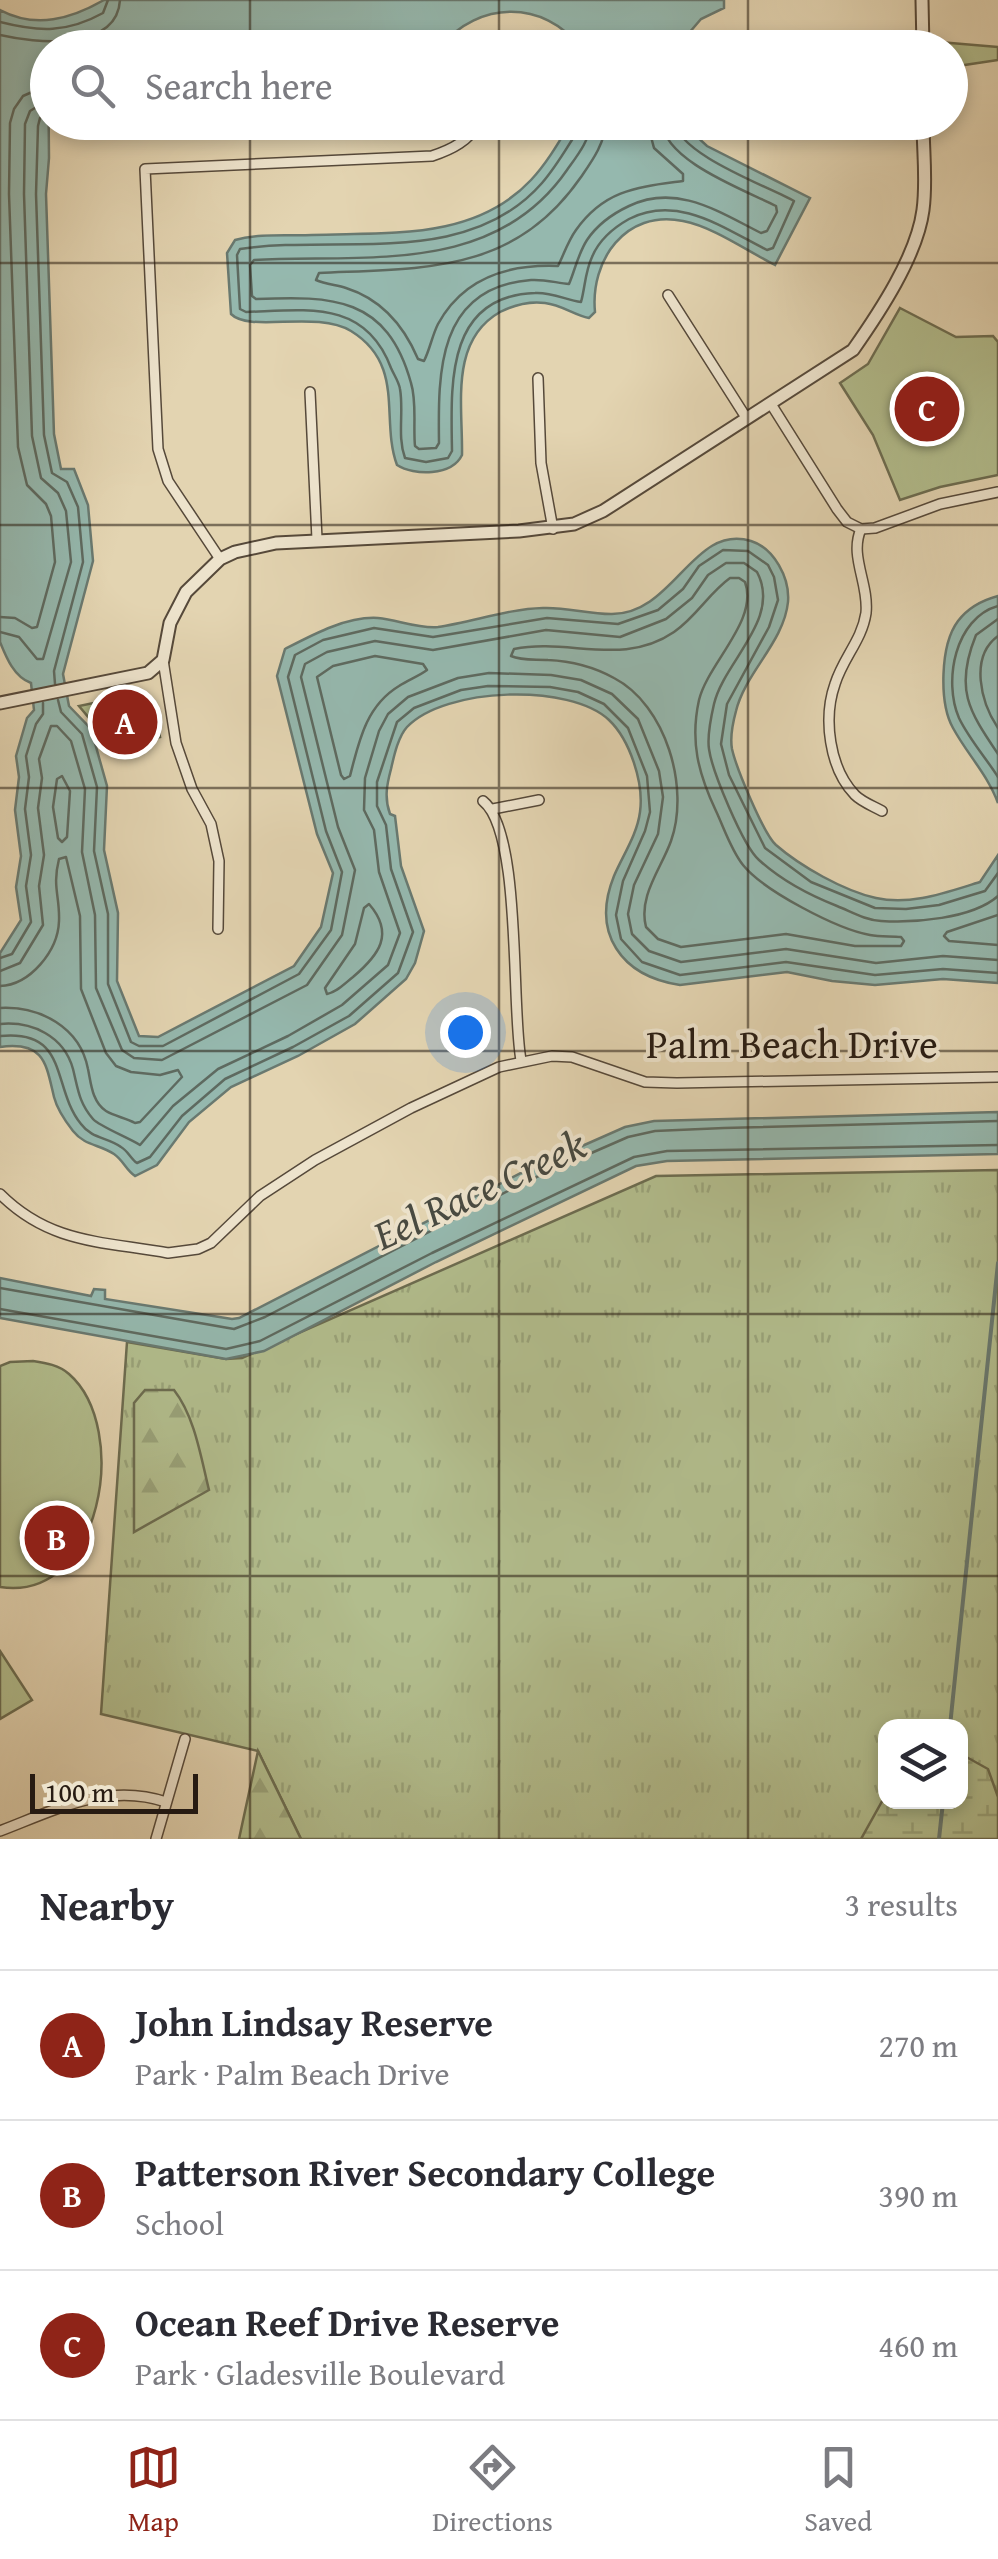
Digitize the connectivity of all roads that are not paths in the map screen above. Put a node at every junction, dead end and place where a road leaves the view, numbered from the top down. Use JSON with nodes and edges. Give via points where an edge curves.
{"nodes":[{"id":1,"x":922,"y":0,"type":"edge"},
{"id":2,"x":923,"y":30,"type":"edge"},
{"id":3,"x":465,"y":140,"type":"edge"},
{"id":4,"x":923,"y":140,"type":"edge"},
{"id":5,"x":668,"y":295,"type":"dead end"},
{"id":6,"x":538,"y":378,"type":"dead end"},
{"id":7,"x":310,"y":392,"type":"dead end"},
{"id":8,"x":771,"y":404,"type":"junction"},
{"id":9,"x":747,"y":419,"type":"junction"},
{"id":10,"x":998,"y":492,"type":"edge"},
{"id":11,"x":554,"y":529,"type":"junction"},
{"id":12,"x":861,"y":529,"type":"junction"},
{"id":13,"x":317,"y":539,"type":"junction"},
{"id":14,"x":220,"y":560,"type":"junction"},
{"id":15,"x":162,"y":660,"type":"junction"},
{"id":16,"x":0,"y":703,"type":"edge"},
{"id":17,"x":540,"y":800,"type":"dead end"},
{"id":18,"x":483,"y":801,"type":"dead end"},
{"id":19,"x":493,"y":809,"type":"junction"},
{"id":20,"x":882,"y":811,"type":"dead end"},
{"id":21,"x":218,"y":929,"type":"dead end"},
{"id":22,"x":521,"y":1060,"type":"junction"},
{"id":23,"x":998,"y":1077,"type":"edge"},
{"id":24,"x":0,"y":1194,"type":"edge"},
{"id":25,"x":185,"y":1740,"type":"dead end"},
{"id":26,"x":166,"y":1802,"type":"junction"},
{"id":27,"x":0,"y":1832,"type":"edge"},
{"id":28,"x":156,"y":1839,"type":"edge"}],
"edges":[{"from":1,"to":2,"type":"street"},
{"from":3,"to":14,"type":"street","via":[[432,156],[145,168],[158,449],[168,481]]},
{"from":4,"to":8,"type":"street","via":[[921,219],[874,320],[853,350]]},
{"from":5,"to":9,"type":"street"},
{"from":6,"to":11,"type":"street"},
{"from":7,"to":13,"type":"street"},
{"from":8,"to":9,"type":"street"},
{"from":8,"to":12,"type":"street","via":[[837,509]]},
{"from":9,"to":11,"type":"street","via":[[603,511]]},
{"from":10,"to":12,"type":"street"},
{"from":11,"to":13,"type":"street"},
{"from":12,"to":20,"type":"street","via":[[856,552],[866,612],[834,686],[830,731],[848,785]]},
{"from":13,"to":14,"type":"street","via":[[251,546]]},
{"from":14,"to":15,"type":"street","via":[[177,606]]},
{"from":15,"to":16,"type":"street","via":[[148,674]]},
{"from":15,"to":21,"type":"street","via":[[176,743],[215,842]]},
{"from":17,"to":19,"type":"street"},
{"from":18,"to":19,"type":"street"},
{"from":19,"to":22,"type":"street","via":[[515,936]]},
{"from":22,"to":23,"type":"street","name":"Palm Beach Drive","via":[[572,1057],[661,1083]]},
{"from":22,"to":24,"type":"street","name":"Palm Beach Drive","via":[[473,1077],[315,1160],[198,1249],[168,1252],[60,1234]]},
{"from":25,"to":26,"type":"street"},
{"from":26,"to":27,"type":"street","via":[[111,1794]]},
{"from":26,"to":28,"type":"street"}]}
